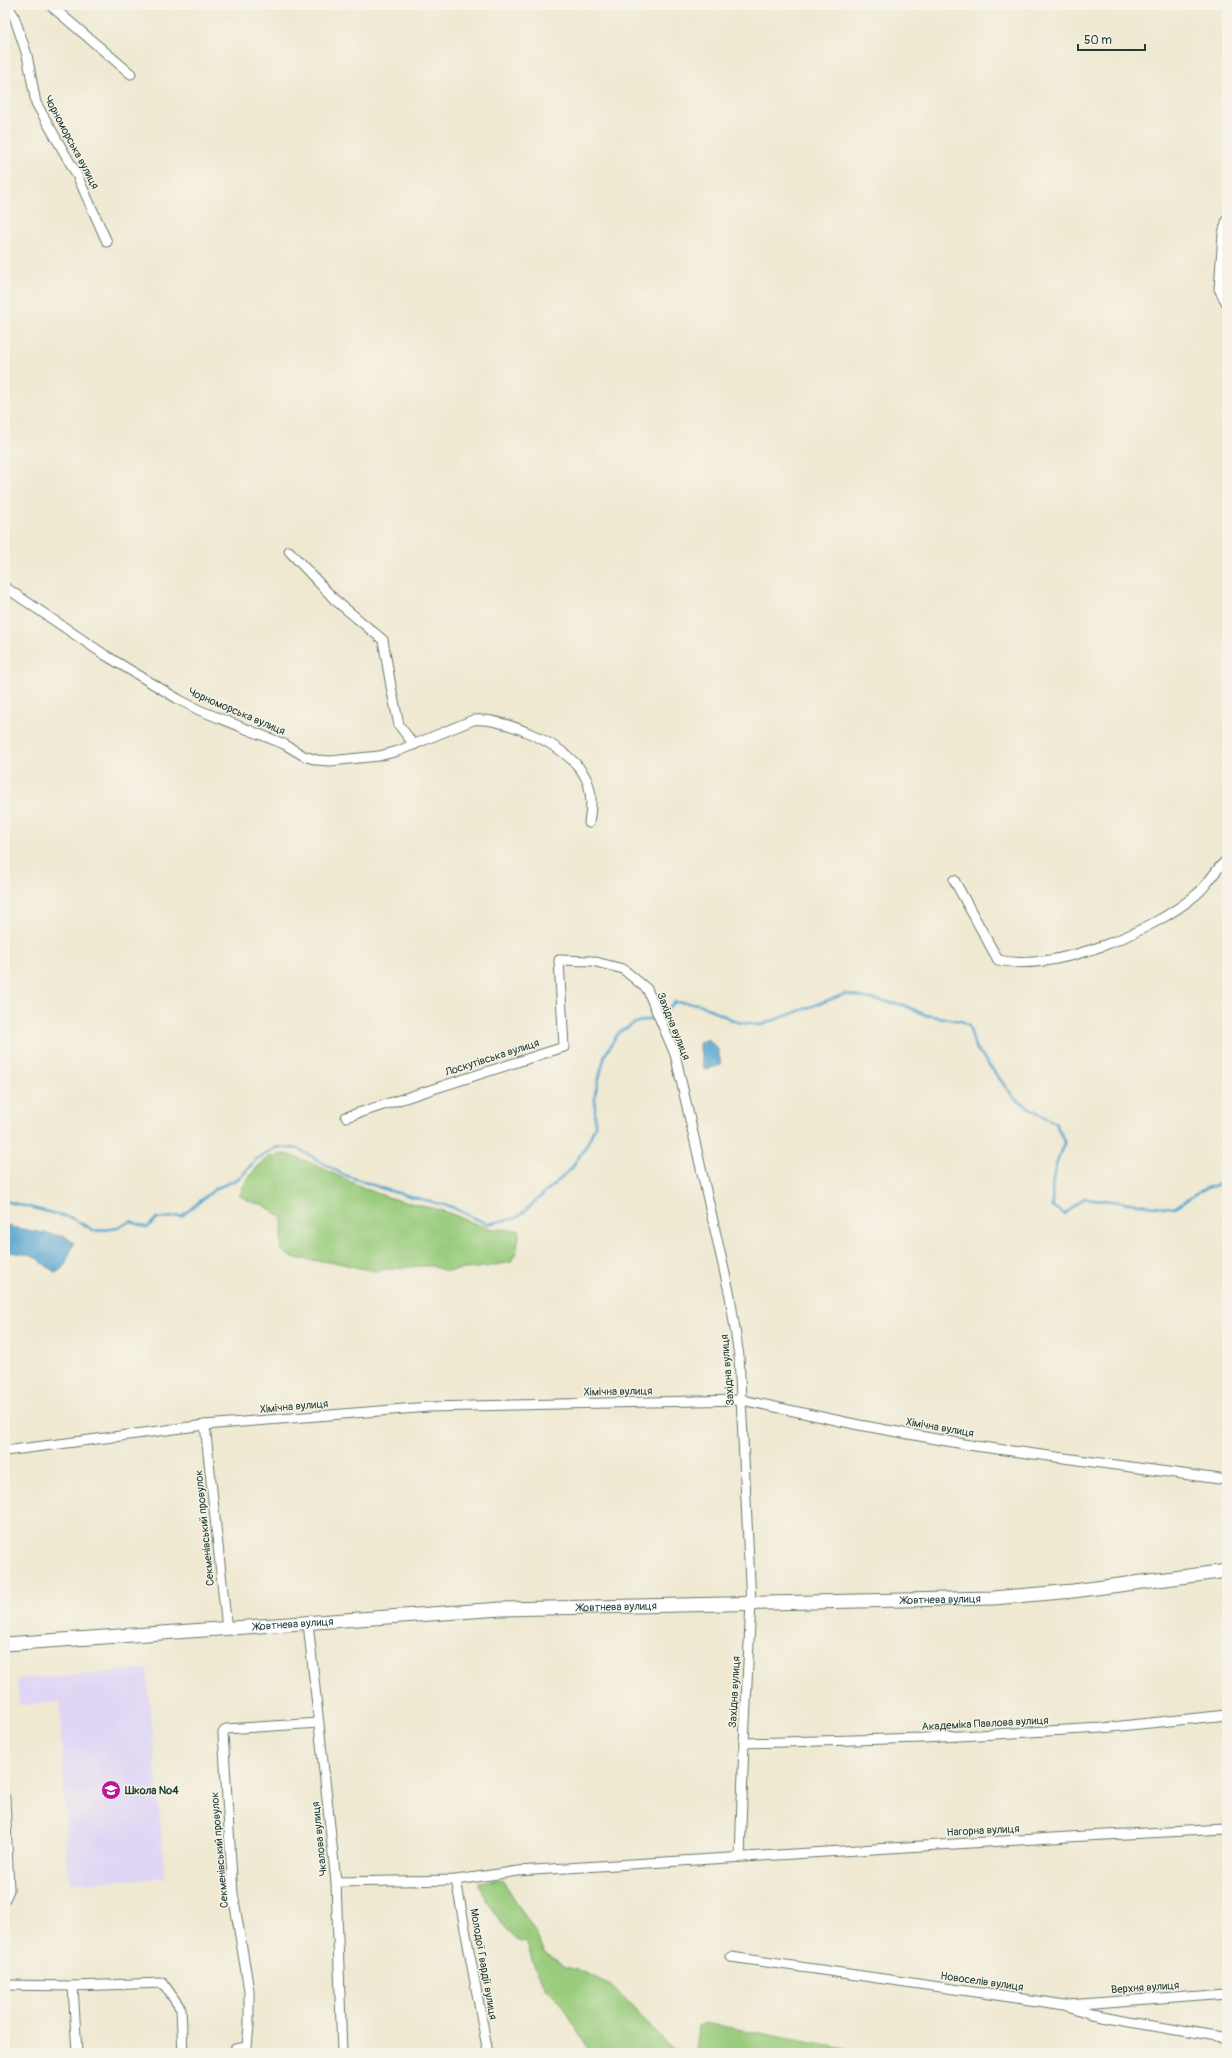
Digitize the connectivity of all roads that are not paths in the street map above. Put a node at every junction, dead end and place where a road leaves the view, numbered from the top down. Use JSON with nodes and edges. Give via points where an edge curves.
{"nodes":[{"id":1,"x":7,"y":5,"type":"edge"},
{"id":2,"x":50,"y":5,"type":"edge"},
{"id":3,"x":131,"y":74,"type":"dead end"},
{"id":4,"x":1227,"y":219,"type":"edge"},
{"id":5,"x":106,"y":242,"type":"dead end"},
{"id":6,"x":1227,"y":304,"type":"edge"},
{"id":7,"x":290,"y":551,"type":"dead end"},
{"id":8,"x":5,"y":587,"type":"edge"},
{"id":9,"x":414,"y":745,"type":"junction"},
{"id":10,"x":589,"y":823,"type":"dead end"},
{"id":11,"x":1227,"y":860,"type":"edge"},
{"id":12,"x":954,"y":880,"type":"dead end"},
{"id":13,"x":559,"y":960,"type":"joint"},
{"id":14,"x":346,"y":1118,"type":"dead end"},
{"id":15,"x":742,"y":1400,"type":"junction"},
{"id":16,"x":205,"y":1425,"type":"junction"},
{"id":17,"x":5,"y":1451,"type":"edge"},
{"id":18,"x":1227,"y":1480,"type":"edge"},
{"id":19,"x":1227,"y":1571,"type":"edge"},
{"id":20,"x":751,"y":1603,"type":"junction"},
{"id":21,"x":308,"y":1623,"type":"junction"},
{"id":22,"x":227,"y":1629,"type":"junction"},
{"id":23,"x":5,"y":1644,"type":"edge"},
{"id":24,"x":1227,"y":1715,"type":"edge"},
{"id":25,"x":319,"y":1722,"type":"junction"},
{"id":26,"x":744,"y":1743,"type":"junction"},
{"id":27,"x":5,"y":1798,"type":"edge"},
{"id":28,"x":1227,"y":1829,"type":"edge"},
{"id":29,"x":740,"y":1857,"type":"junction"},
{"id":30,"x":456,"y":1880,"type":"junction"},
{"id":31,"x":336,"y":1882,"type":"junction"},
{"id":32,"x":5,"y":1899,"type":"edge"},
{"id":33,"x":731,"y":1958,"type":"dead end"},
{"id":34,"x":5,"y":1984,"type":"edge"},
{"id":35,"x":73,"y":1986,"type":"junction"},
{"id":36,"x":1227,"y":1993,"type":"edge"},
{"id":37,"x":1065,"y":2005,"type":"junction"},
{"id":38,"x":1227,"y":2038,"type":"edge"},
{"id":39,"x":77,"y":2053,"type":"edge"},
{"id":40,"x":184,"y":2053,"type":"edge"},
{"id":41,"x":233,"y":2053,"type":"edge"},
{"id":42,"x":342,"y":2053,"type":"edge"},
{"id":43,"x":488,"y":2053,"type":"edge"}],
"edges":[{"from":1,"to":5,"type":"street","name":"Чорноморська вулиця","via":[[14,16],[27,55],[36,103],[77,175]]},
{"from":2,"to":3,"type":"street"},
{"from":4,"to":6,"type":"street","via":[[1223,234],[1219,289]]},
{"from":7,"to":9,"type":"street","via":[[335,600],[384,640],[400,725]]},
{"from":8,"to":9,"type":"street","name":"Чорноморська вулиця","via":[[105,655],[178,699],[284,744],[311,759],[330,761],[379,756]]},
{"from":9,"to":10,"type":"street","name":"Чорноморська вулиця","via":[[473,720],[481,719],[511,725],[556,748],[583,772],[590,788],[592,807]]},
{"from":11,"to":12,"type":"street","via":[[1196,895],[1142,930],[1061,959],[1042,961],[998,960]]},
{"from":13,"to":14,"type":"street","name":"Лоскутівська вулиця","via":[[564,1047]]},
{"from":13,"to":15,"type":"street","name":"Західна вулиця","via":[[592,961],[623,969],[646,989],[659,1015],[675,1054],[730,1296],[739,1356]]},
{"from":15,"to":16,"type":"street","name":"Хімічна вулиця","via":[[429,1407]]},
{"from":15,"to":18,"type":"street","name":"Хімічна вулиця","via":[[858,1425],[975,1446]]},
{"from":15,"to":20,"type":"street","name":"Західна вулиця"},
{"from":16,"to":17,"type":"street","name":"Хімічна вулиця"},
{"from":16,"to":22,"type":"street","name":"Секменівський провулок"},
{"from":19,"to":20,"type":"main road","name":"Жовтнева вулиця","via":[[1087,1590],[993,1598]]},
{"from":20,"to":21,"type":"main road","name":"Жовтнева вулиця","via":[[509,1608]]},
{"from":20,"to":26,"type":"street","name":"Західна вулиця"},
{"from":21,"to":22,"type":"main road","name":"Жовтнева вулиця"},
{"from":21,"to":25,"type":"street","name":"Чкалова вулиця"},
{"from":22,"to":23,"type":"main road","name":"Жовтнева вулиця"},
{"from":24,"to":26,"type":"street","name":"Академіка Павлова вулиця","via":[[1102,1728],[923,1738]]},
{"from":25,"to":31,"type":"street","name":"Чкалова вулиця"},
{"from":25,"to":41,"type":"street","name":"Секменівський провулок","via":[[226,1729],[223,1733],[234,1894],[249,1990],[247,2047],[235,2049]]},
{"from":26,"to":29,"type":"street","name":"Західна вулиця"},
{"from":27,"to":32,"type":"street","via":[[9,1890]]},
{"from":28,"to":29,"type":"street","name":"Нагорна вулиця"},
{"from":29,"to":30,"type":"street","name":"Нагорна вулиця","via":[[518,1871]]},
{"from":30,"to":31,"type":"street","name":"Нагорна вулиця"},
{"from":30,"to":43,"type":"street","name":"Молодої Гвардії вулиця"},
{"from":31,"to":42,"type":"street","name":"Чкалова вулиця"},
{"from":33,"to":37,"type":"street","name":"Новоселів вулиця"},
{"from":34,"to":35,"type":"street"},
{"from":35,"to":39,"type":"street"},
{"from":35,"to":40,"type":"street","via":[[163,1983],[181,2009]]},
{"from":36,"to":37,"type":"street","name":"Верхня вулиця"},
{"from":37,"to":38,"type":"street","name":"Новоселів вулиця","via":[[1091,2014]]}]}
